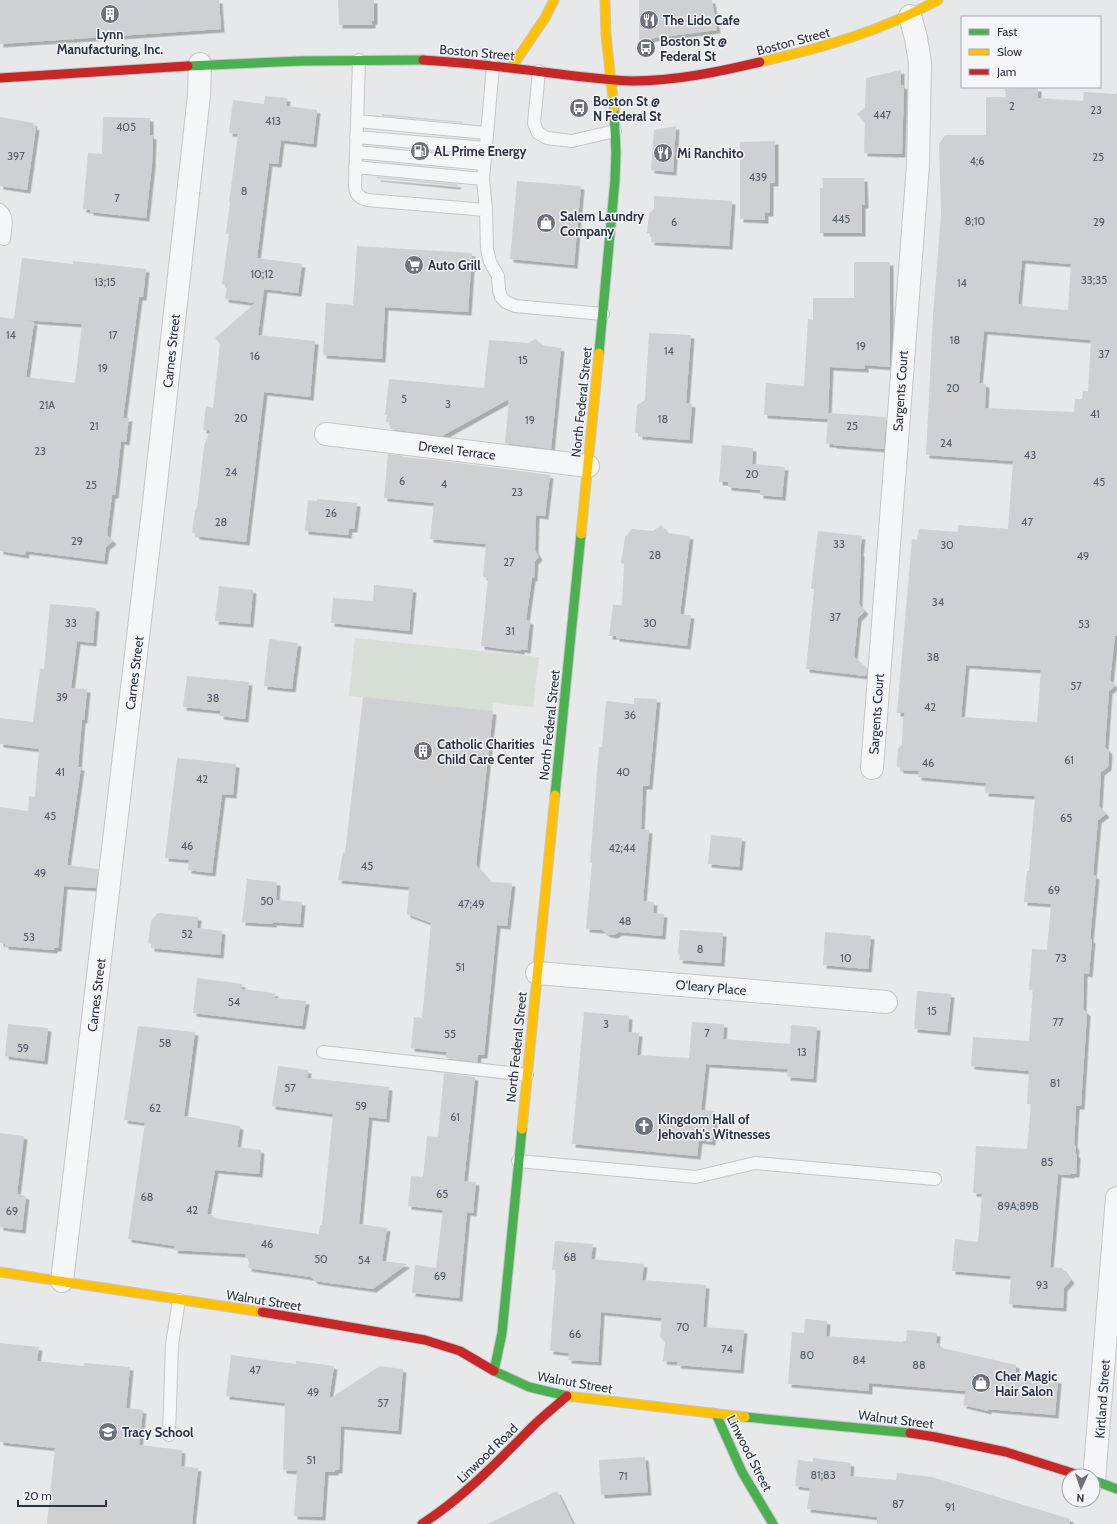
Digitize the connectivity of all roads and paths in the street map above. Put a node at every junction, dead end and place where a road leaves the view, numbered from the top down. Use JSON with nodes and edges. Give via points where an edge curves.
{"nodes":[{"id":1,"x":554,"y":0,"type":"edge"},
{"id":2,"x":605,"y":0,"type":"edge"},
{"id":3,"x":938,"y":0,"type":"edge"},
{"id":4,"x":910,"y":16,"type":"junction"},
{"id":5,"x":359,"y":60,"type":"junction"},
{"id":6,"x":200,"y":64,"type":"junction"},
{"id":7,"x":493,"y":66,"type":"junction"},
{"id":8,"x":511,"y":68,"type":"junction"},
{"id":9,"x":539,"y":71,"type":"junction"},
{"id":10,"x":0,"y":78,"type":"edge"},
{"id":11,"x":612,"y":80,"type":"junction"},
{"id":12,"x":357,"y":121,"type":"junction"},
{"id":13,"x":616,"y":131,"type":"junction"},
{"id":14,"x":487,"y":133,"type":"junction"},
{"id":15,"x":356,"y":136,"type":"junction"},
{"id":16,"x":486,"y":148,"type":"junction"},
{"id":17,"x":356,"y":152,"type":"junction"},
{"id":18,"x":484,"y":164,"type":"junction"},
{"id":19,"x":355,"y":167,"type":"junction"},
{"id":20,"x":483,"y":179,"type":"junction"},
{"id":21,"x":0,"y":210,"type":"edge"},
{"id":22,"x":486,"y":210,"type":"junction"},
{"id":23,"x":4,"y":239,"type":"dead end"},
{"id":24,"x":603,"y":314,"type":"junction"},
{"id":25,"x":326,"y":434,"type":"dead end"},
{"id":26,"x":588,"y":466,"type":"junction"},
{"id":27,"x":872,"y":768,"type":"dead end"},
{"id":28,"x":537,"y":973,"type":"junction"},
{"id":29,"x":886,"y":1002,"type":"dead end"},
{"id":30,"x":323,"y":1052,"type":"dead end"},
{"id":31,"x":527,"y":1075,"type":"junction"},
{"id":32,"x":518,"y":1161,"type":"junction"},
{"id":33,"x":935,"y":1179,"type":"dead end"},
{"id":34,"x":1117,"y":1198,"type":"edge"},
{"id":35,"x":0,"y":1272,"type":"edge"},
{"id":36,"x":62,"y":1281,"type":"junction"},
{"id":37,"x":179,"y":1300,"type":"junction"},
{"id":38,"x":494,"y":1371,"type":"junction"},
{"id":39,"x":566,"y":1396,"type":"junction"},
{"id":40,"x":716,"y":1414,"type":"junction"},
{"id":41,"x":169,"y":1435,"type":"dead end"},
{"id":42,"x":1091,"y":1468,"type":"edge"},
{"id":43,"x":1061,"y":1470,"type":"edge"},
{"id":44,"x":1101,"y":1483,"type":"edge"},
{"id":45,"x":1117,"y":1489,"type":"edge"},
{"id":46,"x":422,"y":1524,"type":"edge"},
{"id":47,"x":774,"y":1524,"type":"edge"}],
"edges":[{"from":1,"to":8,"type":"main road","via":[[545,18]]},
{"from":2,"to":11,"type":"main road","name":"North Federal Street","via":[[606,39]]},
{"from":3,"to":4,"type":"main road","name":"Boston Street"},
{"from":4,"to":11,"type":"main road","name":"Boston Street","via":[[866,35],[752,65],[686,77]]},
{"from":4,"to":27,"type":"street","name":"Sargents Court","via":[[920,63],[918,166]]},
{"from":5,"to":6,"type":"main road","name":"Boston Street"},
{"from":5,"to":7,"type":"main road","name":"Boston Street","via":[[422,60]]},
{"from":5,"to":12,"type":"lane"},
{"from":6,"to":10,"type":"main road","name":"Boston Street"},
{"from":6,"to":36,"type":"street","name":"Carnes Street","via":[[199,95],[159,454]]},
{"from":7,"to":8,"type":"main road","name":"Boston Street"},
{"from":7,"to":14,"type":"lane"},
{"from":8,"to":9,"type":"main road","name":"Boston Street"},
{"from":9,"to":11,"type":"main road","name":"Boston Street"},
{"from":9,"to":13,"type":"lane","via":[[534,123],[538,133],[547,138],[572,140]]},
{"from":11,"to":13,"type":"main road","name":"North Federal Street"},
{"from":12,"to":14,"type":"lane"},
{"from":12,"to":15,"type":"lane"},
{"from":13,"to":24,"type":"main road","name":"North Federal Street","via":[[616,171]]},
{"from":14,"to":16,"type":"lane"},
{"from":15,"to":16,"type":"lane"},
{"from":15,"to":17,"type":"lane"},
{"from":16,"to":18,"type":"lane"},
{"from":17,"to":18,"type":"lane"},
{"from":17,"to":19,"type":"lane"},
{"from":18,"to":20,"type":"lane"},
{"from":19,"to":20,"type":"lane"},
{"from":19,"to":22,"type":"lane","via":[[355,189],[364,199]]},
{"from":20,"to":22,"type":"lane"},
{"from":21,"to":23,"type":"lane","via":[[5,215],[6,222]]},
{"from":22,"to":24,"type":"lane","via":[[488,258],[497,272],[500,294],[506,302],[515,306]]},
{"from":24,"to":26,"type":"main road","name":"North Federal Street"},
{"from":25,"to":26,"type":"street","name":"Drexel Terrace"},
{"from":26,"to":28,"type":"main road","name":"North Federal Street"},
{"from":28,"to":29,"type":"street","name":"O'leary Place"},
{"from":28,"to":31,"type":"main road","name":"North Federal Street"},
{"from":30,"to":31,"type":"lane"},
{"from":31,"to":32,"type":"main road","name":"North Federal Street"},
{"from":32,"to":33,"type":"lane","via":[[696,1177],[755,1163]]},
{"from":32,"to":38,"type":"main road","name":"North Federal Street","via":[[502,1333]]},
{"from":34,"to":42,"type":"street","name":"Kirtland Street"},
{"from":35,"to":36,"type":"main road","name":"Walnut Street"},
{"from":36,"to":37,"type":"main road","name":"Walnut Street"},
{"from":37,"to":38,"type":"main road","name":"Walnut Street","via":[[425,1340],[460,1351]]},
{"from":37,"to":41,"type":"lane","via":[[172,1345]]},
{"from":38,"to":39,"type":"main road","name":"Walnut Street","via":[[529,1387]]},
{"from":39,"to":40,"type":"main road","name":"Walnut Street"},
{"from":39,"to":46,"type":"main road","name":"Linwood Road","via":[[461,1496]]},
{"from":40,"to":43,"type":"main road","name":"Walnut Street","via":[[935,1437],[1006,1452]]},
{"from":40,"to":47,"type":"main road","name":"Linwood Street","via":[[742,1472]]},
{"from":44,"to":45,"type":"main road","name":"Walnut Street"}]}
